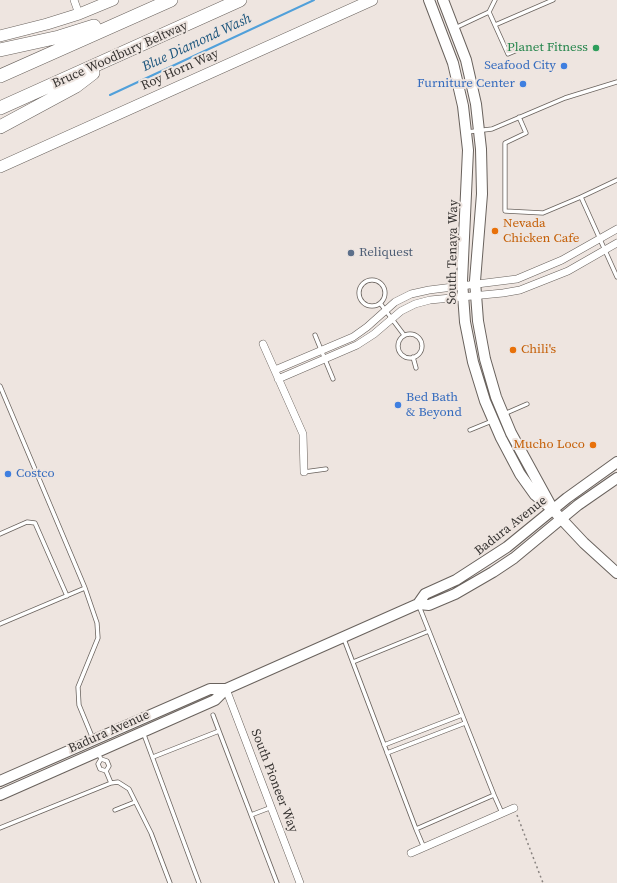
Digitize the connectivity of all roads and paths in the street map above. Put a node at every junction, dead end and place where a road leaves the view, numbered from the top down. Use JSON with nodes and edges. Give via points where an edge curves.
{"nodes":[{"id":1,"x":74,"y":0,"type":"edge"},
{"id":2,"x":113,"y":0,"type":"edge"},
{"id":3,"x":170,"y":0,"type":"edge"},
{"id":4,"x":240,"y":0,"type":"edge"},
{"id":5,"x":372,"y":0,"type":"edge"},
{"id":6,"x":429,"y":0,"type":"edge"},
{"id":7,"x":443,"y":0,"type":"edge"},
{"id":8,"x":495,"y":0,"type":"edge"},
{"id":9,"x":552,"y":0,"type":"edge"},
{"id":10,"x":489,"y":12,"type":"junction"},
{"id":11,"x":79,"y":14,"type":"junction"},
{"id":12,"x":495,"y":25,"type":"junction"},
{"id":13,"x":454,"y":29,"type":"junction"},
{"id":14,"x":0,"y":36,"type":"edge"},
{"id":15,"x":527,"y":46,"type":"dead end"},
{"id":16,"x":0,"y":50,"type":"edge"},
{"id":17,"x":110,"y":60,"type":"junction"},
{"id":18,"x":0,"y":76,"type":"edge"},
{"id":19,"x":617,"y":82,"type":"edge"},
{"id":20,"x":0,"y":108,"type":"edge"},
{"id":21,"x":519,"y":117,"type":"junction"},
{"id":22,"x":0,"y":127,"type":"edge"},
{"id":23,"x":479,"y":131,"type":"junction"},
{"id":24,"x":466,"y":132,"type":"junction"},
{"id":25,"x":0,"y":167,"type":"edge"},
{"id":26,"x":617,"y":180,"type":"edge"},
{"id":27,"x":580,"y":197,"type":"junction"},
{"id":28,"x":617,"y":229,"type":"edge"},
{"id":29,"x":600,"y":239,"type":"junction"},
{"id":30,"x":617,"y":242,"type":"edge"},
{"id":31,"x":605,"y":250,"type":"junction"},
{"id":32,"x":617,"y":277,"type":"edge"},
{"id":33,"x":475,"y":284,"type":"junction"},
{"id":34,"x":462,"y":286,"type":"junction"},
{"id":35,"x":476,"y":296,"type":"junction"},
{"id":36,"x":463,"y":297,"type":"junction"},
{"id":37,"x":380,"y":303,"type":"junction"},
{"id":38,"x":386,"y":310,"type":"junction"},
{"id":39,"x":391,"y":318,"type":"junction"},
{"id":40,"x":315,"y":335,"type":"dead end"},
{"id":41,"x":404,"y":335,"type":"junction"},
{"id":42,"x":263,"y":344,"type":"dead end"},
{"id":43,"x":321,"y":350,"type":"junction"},
{"id":44,"x":414,"y":358,"type":"junction"},
{"id":45,"x":325,"y":359,"type":"junction"},
{"id":46,"x":416,"y":368,"type":"dead end"},
{"id":47,"x":275,"y":370,"type":"junction"},
{"id":48,"x":278,"y":379,"type":"junction"},
{"id":49,"x":333,"y":379,"type":"dead end"},
{"id":50,"x":0,"y":386,"type":"edge"},
{"id":51,"x":527,"y":404,"type":"dead end"},
{"id":52,"x":503,"y":414,"type":"junction"},
{"id":53,"x":493,"y":420,"type":"junction"},
{"id":54,"x":470,"y":430,"type":"dead end"},
{"id":55,"x":617,"y":462,"type":"edge"},
{"id":56,"x":326,"y":469,"type":"dead end"},
{"id":57,"x":304,"y":472,"type":"joint"},
{"id":58,"x":617,"y":478,"type":"edge"},
{"id":59,"x":553,"y":510,"type":"junction"},
{"id":60,"x":561,"y":519,"type":"junction"},
{"id":61,"x":0,"y":534,"type":"edge"},
{"id":62,"x":617,"y":573,"type":"edge"},
{"id":63,"x":85,"y":588,"type":"junction"},
{"id":64,"x":67,"y":596,"type":"junction"},
{"id":65,"x":418,"y":604,"type":"junction"},
{"id":66,"x":0,"y":624,"type":"edge"},
{"id":67,"x":429,"y":632,"type":"junction"},
{"id":68,"x":343,"y":636,"type":"junction"},
{"id":69,"x":353,"y":662,"type":"junction"},
{"id":70,"x":226,"y":689,"type":"junction"},
{"id":71,"x":213,"y":715,"type":"dead end"},
{"id":72,"x":462,"y":715,"type":"junction"},
{"id":73,"x":465,"y":723,"type":"junction"},
{"id":74,"x":143,"y":731,"type":"junction"},
{"id":75,"x":218,"y":731,"type":"junction"},
{"id":76,"x":93,"y":740,"type":"junction"},
{"id":77,"x":384,"y":745,"type":"junction"},
{"id":78,"x":387,"y":753,"type":"junction"},
{"id":79,"x":99,"y":755,"type":"junction"},
{"id":80,"x":153,"y":757,"type":"junction"},
{"id":81,"x":0,"y":781,"type":"edge"},
{"id":82,"x":111,"y":783,"type":"junction"},
{"id":83,"x":0,"y":795,"type":"edge"},
{"id":84,"x":494,"y":795,"type":"junction"},
{"id":85,"x":135,"y":802,"type":"junction"},
{"id":86,"x":272,"y":807,"type":"junction"},
{"id":87,"x":514,"y":808,"type":"joint"},
{"id":88,"x":115,"y":810,"type":"dead end"},
{"id":89,"x":502,"y":813,"type":"junction"},
{"id":90,"x":251,"y":815,"type":"junction"},
{"id":91,"x":0,"y":828,"type":"edge"},
{"id":92,"x":416,"y":829,"type":"junction"},
{"id":93,"x":424,"y":848,"type":"junction"},
{"id":94,"x":411,"y":853,"type":"dead end"},
{"id":95,"x":170,"y":883,"type":"edge"},
{"id":96,"x":199,"y":883,"type":"edge"},
{"id":97,"x":277,"y":883,"type":"edge"},
{"id":98,"x":300,"y":883,"type":"edge"},
{"id":99,"x":543,"y":883,"type":"edge"}],
"edges":[{"from":1,"to":11,"type":"street"},
{"from":2,"to":11,"type":"main road"},
{"from":3,"to":16,"type":"highway","via":[[132,10],[59,37]]},
{"from":3,"to":18,"type":"highway"},
{"from":4,"to":17,"type":"highway","name":"Bruce Woodbury Beltway"},
{"from":5,"to":25,"type":"main road","name":"Roy Horn Way"},
{"from":6,"to":24,"type":"main road","name":"South Tenaya Way","via":[[452,64],[463,106]]},
{"from":7,"to":13,"type":"main road","name":"South Tenaya Way"},
{"from":8,"to":10,"type":"lane"},
{"from":9,"to":12,"type":"lane"},
{"from":10,"to":12,"type":"lane"},
{"from":10,"to":13,"type":"lane"},
{"from":11,"to":14,"type":"main road"},
{"from":12,"to":15,"type":"lane","via":[[508,54]]},
{"from":13,"to":23,"type":"main road","name":"South Tenaya Way","via":[[466,60]]},
{"from":17,"to":20,"type":"highway","name":"Bruce Woodbury Beltway"},
{"from":17,"to":22,"type":"highway","via":[[76,86]]},
{"from":19,"to":21,"type":"lane","via":[[565,98]]},
{"from":21,"to":23,"type":"lane","via":[[492,129]]},
{"from":21,"to":27,"type":"lane","via":[[526,133],[505,143],[505,211],[543,213]]},
{"from":23,"to":24,"type":"lane"},
{"from":23,"to":33,"type":"main road","name":"South Tenaya Way","via":[[482,194]]},
{"from":24,"to":34,"type":"main road","name":"South Tenaya Way","via":[[467,193]]},
{"from":26,"to":27,"type":"lane"},
{"from":27,"to":29,"type":"lane"},
{"from":28,"to":29,"type":"street"},
{"from":29,"to":31,"type":"lane"},
{"from":29,"to":33,"type":"street","via":[[533,274],[502,282]]},
{"from":30,"to":31,"type":"street"},
{"from":31,"to":32,"type":"lane"},
{"from":31,"to":35,"type":"street","via":[[537,285]]},
{"from":33,"to":34,"type":"street"},
{"from":33,"to":35,"type":"main road","name":"South Tenaya Way"},
{"from":34,"to":36,"type":"main road","name":"South Tenaya Way"},
{"from":34,"to":38,"type":"street","via":[[420,292],[403,298]]},
{"from":35,"to":36,"type":"street"},
{"from":35,"to":52,"type":"main road","name":"South Tenaya Way","via":[[485,359]]},
{"from":36,"to":39,"type":"street","via":[[422,301]]},
{"from":36,"to":53,"type":"main road","name":"South Tenaya Way","via":[[473,362]]},
{"from":37,"to":37,"type":"lane","via":[[385,293],[382,285],[371,280],[363,284],[360,295],[363,302],[370,305]]},
{"from":37,"to":38,"type":"lane"},
{"from":38,"to":39,"type":"lane"},
{"from":38,"to":43,"type":"street","via":[[360,332]]},
{"from":39,"to":41,"type":"lane"},
{"from":39,"to":45,"type":"street","via":[[361,342]]},
{"from":40,"to":43,"type":"lane"},
{"from":41,"to":44,"type":"lane","via":[[399,341],[398,349],[406,357]]},
{"from":41,"to":44,"type":"lane","via":[[416,335],[422,341],[422,349]]},
{"from":42,"to":47,"type":"street"},
{"from":43,"to":45,"type":"lane"},
{"from":43,"to":47,"type":"street"},
{"from":44,"to":46,"type":"lane"},
{"from":45,"to":48,"type":"street"},
{"from":45,"to":49,"type":"lane"},
{"from":47,"to":48,"type":"street"},
{"from":48,"to":57,"type":"street","via":[[303,434]]},
{"from":50,"to":63,"type":"lane"},
{"from":51,"to":52,"type":"lane"},
{"from":52,"to":59,"type":"main road","name":"South Tenaya Way"},
{"from":53,"to":54,"type":"lane"},
{"from":53,"to":59,"type":"main road","name":"South Tenaya Way","via":[[520,474],[535,495]]},
{"from":55,"to":59,"type":"main road","name":"Badura Avenue"},
{"from":56,"to":57,"type":"lane"},
{"from":58,"to":60,"type":"main road","name":"Badura Avenue"},
{"from":59,"to":60,"type":"main road","name":"South Tenaya Way"},
{"from":59,"to":65,"type":"main road","name":"Badura Avenue","via":[[482,565],[425,594]]},
{"from":60,"to":62,"type":"main road","name":"South Tenaya Way"},
{"from":60,"to":65,"type":"main road","name":"Badura Avenue","via":[[514,558],[474,584],[429,605]]},
{"from":61,"to":64,"type":"lane","via":[[27,522],[35,523]]},
{"from":63,"to":64,"type":"lane"},
{"from":63,"to":76,"type":"lane","via":[[97,623],[98,638],[78,687],[79,705]]},
{"from":64,"to":66,"type":"lane"},
{"from":65,"to":67,"type":"lane"},
{"from":65,"to":68,"type":"main road","name":"Badura Avenue"},
{"from":67,"to":69,"type":"lane"},
{"from":67,"to":72,"type":"lane"},
{"from":68,"to":69,"type":"lane"},
{"from":68,"to":70,"type":"main road","name":"Badura Avenue"},
{"from":69,"to":77,"type":"lane"},
{"from":70,"to":74,"type":"main road","name":"Badura Avenue","via":[[215,700]]},
{"from":70,"to":76,"type":"main road","name":"Badura Avenue","via":[[210,688]]},
{"from":70,"to":86,"type":"street","name":"South Pioneer Way"},
{"from":71,"to":75,"type":"lane"},
{"from":72,"to":73,"type":"lane"},
{"from":72,"to":77,"type":"lane"},
{"from":73,"to":78,"type":"lane"},
{"from":73,"to":84,"type":"lane"},
{"from":74,"to":79,"type":"main road","name":"Badura Avenue"},
{"from":74,"to":80,"type":"lane"},
{"from":75,"to":80,"type":"lane"},
{"from":75,"to":90,"type":"lane"},
{"from":76,"to":79,"type":"main road"},
{"from":76,"to":81,"type":"main road","name":"Badura Avenue"},
{"from":77,"to":78,"type":"lane"},
{"from":78,"to":92,"type":"lane"},
{"from":79,"to":82,"type":"lane","via":[[100,769],[106,771]]},
{"from":79,"to":83,"type":"main road","name":"Badura Avenue"},
{"from":80,"to":96,"type":"lane"},
{"from":82,"to":85,"type":"lane","via":[[118,782],[129,789]]},
{"from":82,"to":91,"type":"lane"},
{"from":84,"to":89,"type":"lane"},
{"from":84,"to":92,"type":"lane"},
{"from":85,"to":88,"type":"lane"},
{"from":85,"to":95,"type":"lane","via":[[151,833]]},
{"from":86,"to":90,"type":"lane"},
{"from":86,"to":98,"type":"street","name":"South Pioneer Way"},
{"from":87,"to":89,"type":"street"},
{"from":87,"to":99,"type":"path"},
{"from":89,"to":93,"type":"street"},
{"from":90,"to":97,"type":"lane"},
{"from":92,"to":93,"type":"lane"},
{"from":93,"to":94,"type":"street"}]}
